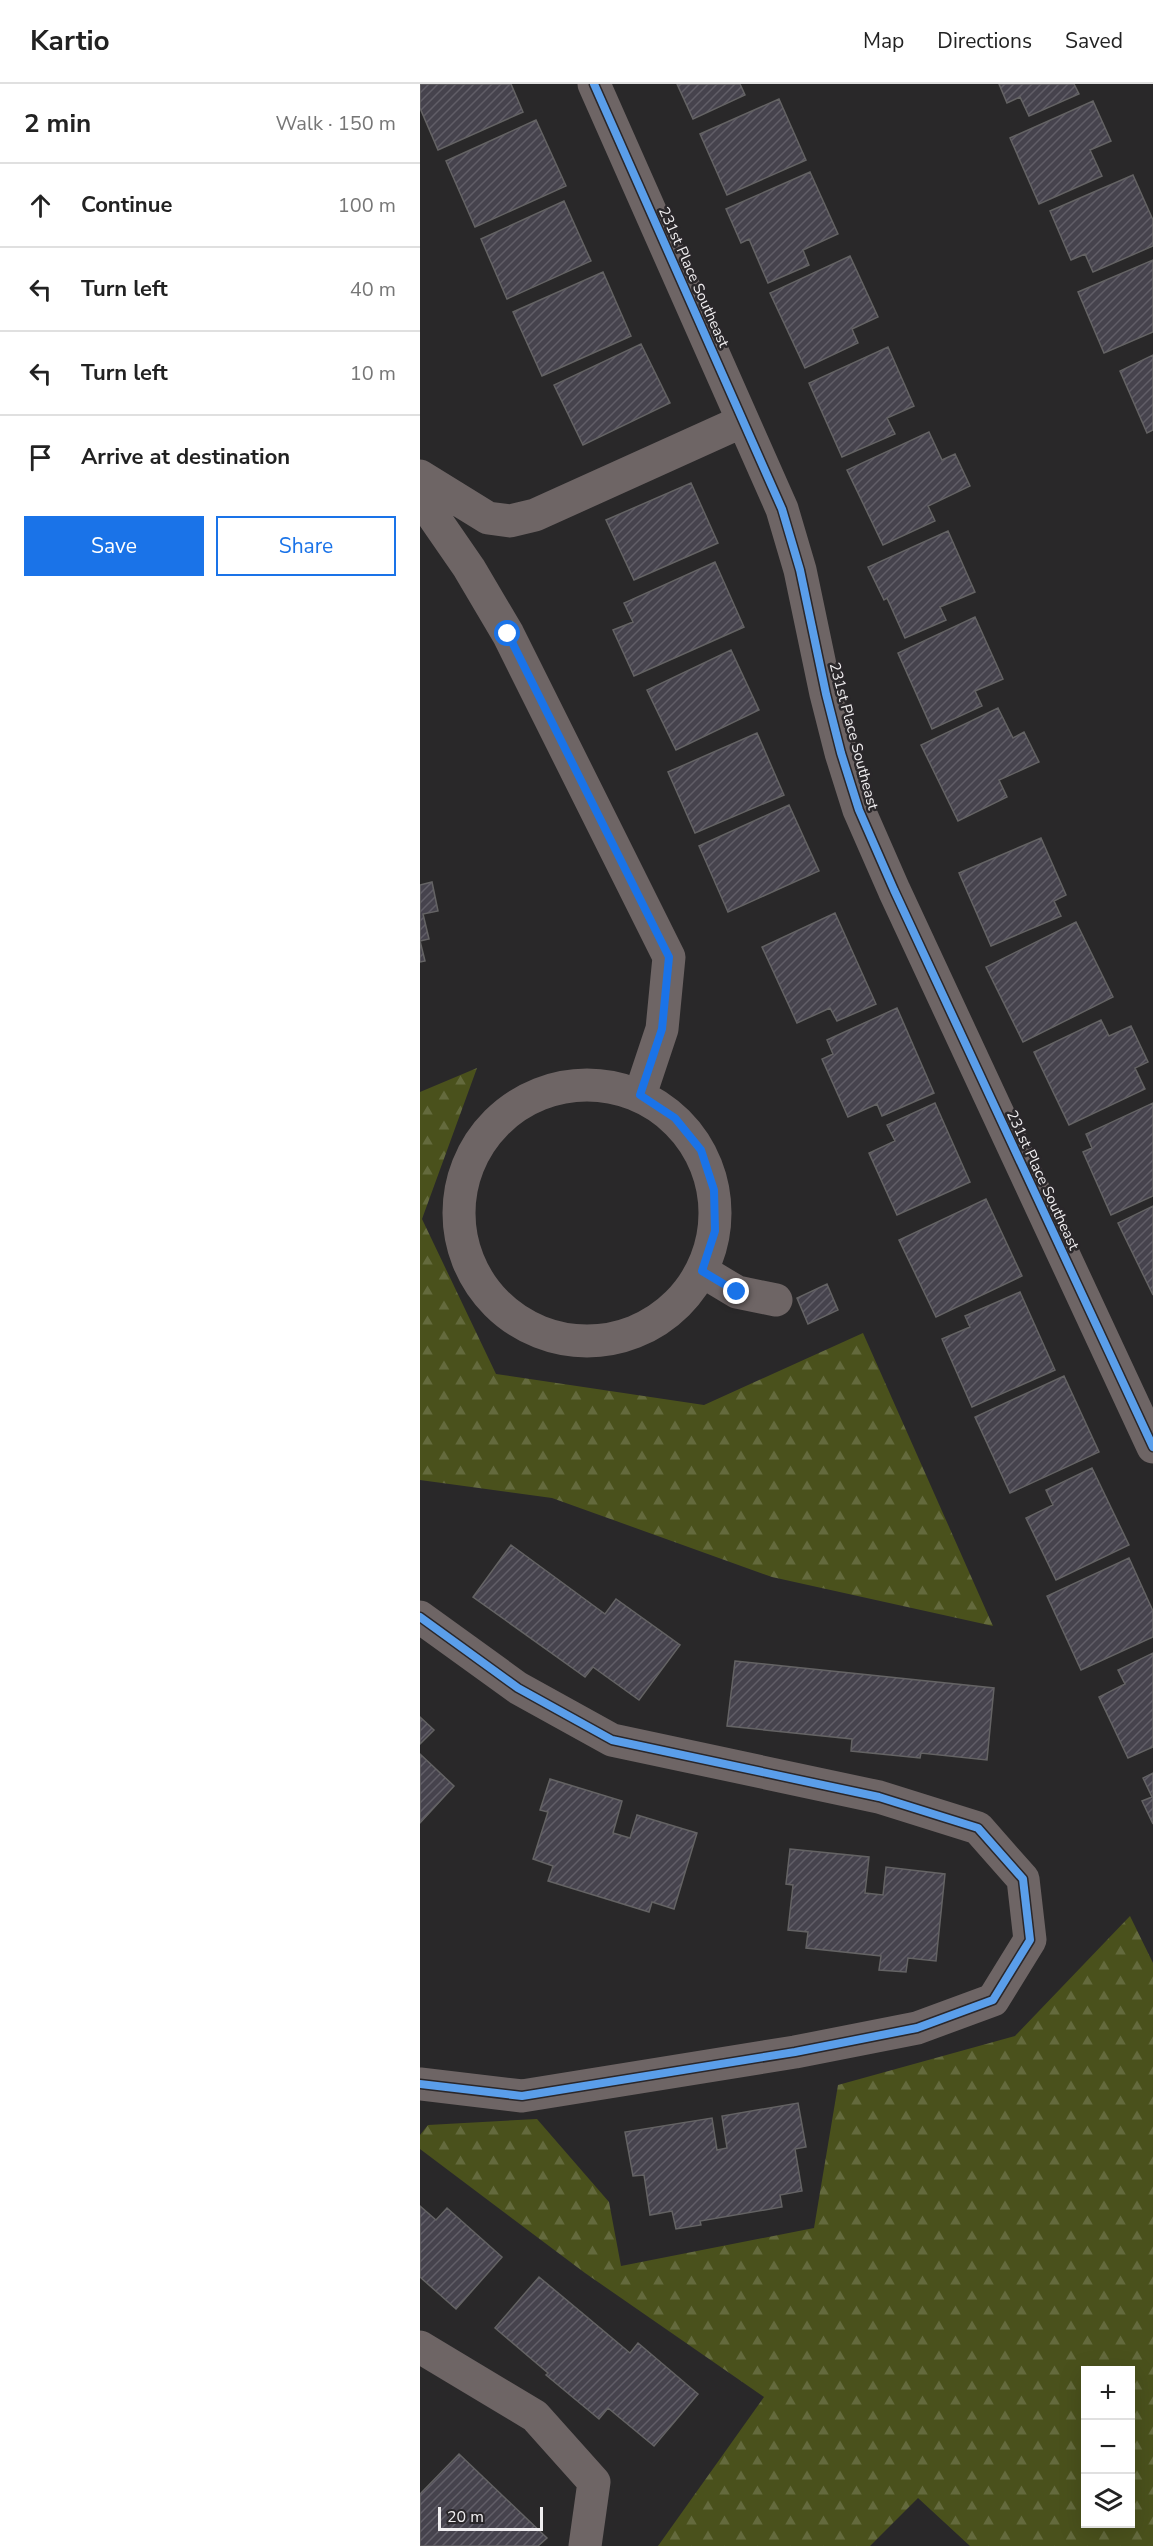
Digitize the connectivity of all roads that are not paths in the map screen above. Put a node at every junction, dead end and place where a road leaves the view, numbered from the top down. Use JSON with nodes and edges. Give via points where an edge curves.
{"nodes":[{"id":1,"x":594,"y":84,"type":"edge"},
{"id":2,"x":743,"y":421,"type":"junction"},
{"id":3,"x":420,"y":476,"type":"edge"},
{"id":4,"x":420,"y":497,"type":"edge"},
{"id":5,"x":640,"y":1095,"type":"junction"},
{"id":6,"x":702,"y":1271,"type":"junction"},
{"id":7,"x":776,"y":1300,"type":"dead end"},
{"id":8,"x":1153,"y":1447,"type":"edge"},
{"id":9,"x":420,"y":1617,"type":"edge"},
{"id":10,"x":420,"y":2084,"type":"edge"},
{"id":11,"x":420,"y":2347,"type":"edge"},
{"id":12,"x":585,"y":2546,"type":"edge"}],
"edges":[{"from":1,"to":2,"type":"street","name":"231st Place Southeast"},
{"from":2,"to":3,"type":"street","via":[[536,515],[510,521],[488,518]]},
{"from":2,"to":8,"type":"street","name":"231st Place Southeast","via":[[791,539],[826,694],[859,810]]},
{"from":4,"to":5,"type":"street","via":[[508,634],[669,957],[662,1029]]},
{"from":5,"to":6,"type":"street","via":[[675,1118],[701,1150],[714,1190],[715,1231]]},
{"from":5,"to":6,"type":"street","via":[[598,1084],[555,1088],[516,1106],[484,1135],[465,1174],[458,1216],[467,1258],[497,1303],[522,1323],[562,1339],[603,1341],[643,1329],[677,1305]]},
{"from":6,"to":7,"type":"street","via":[[737,1292]]},
{"from":9,"to":10,"type":"street","via":[[518,1688],[612,1740],[879,1797],[978,1828],[1023,1879],[1030,1940],[993,2000],[917,2028],[522,2097]]},
{"from":11,"to":12,"type":"street","via":[[535,2416],[594,2482]]}]}
